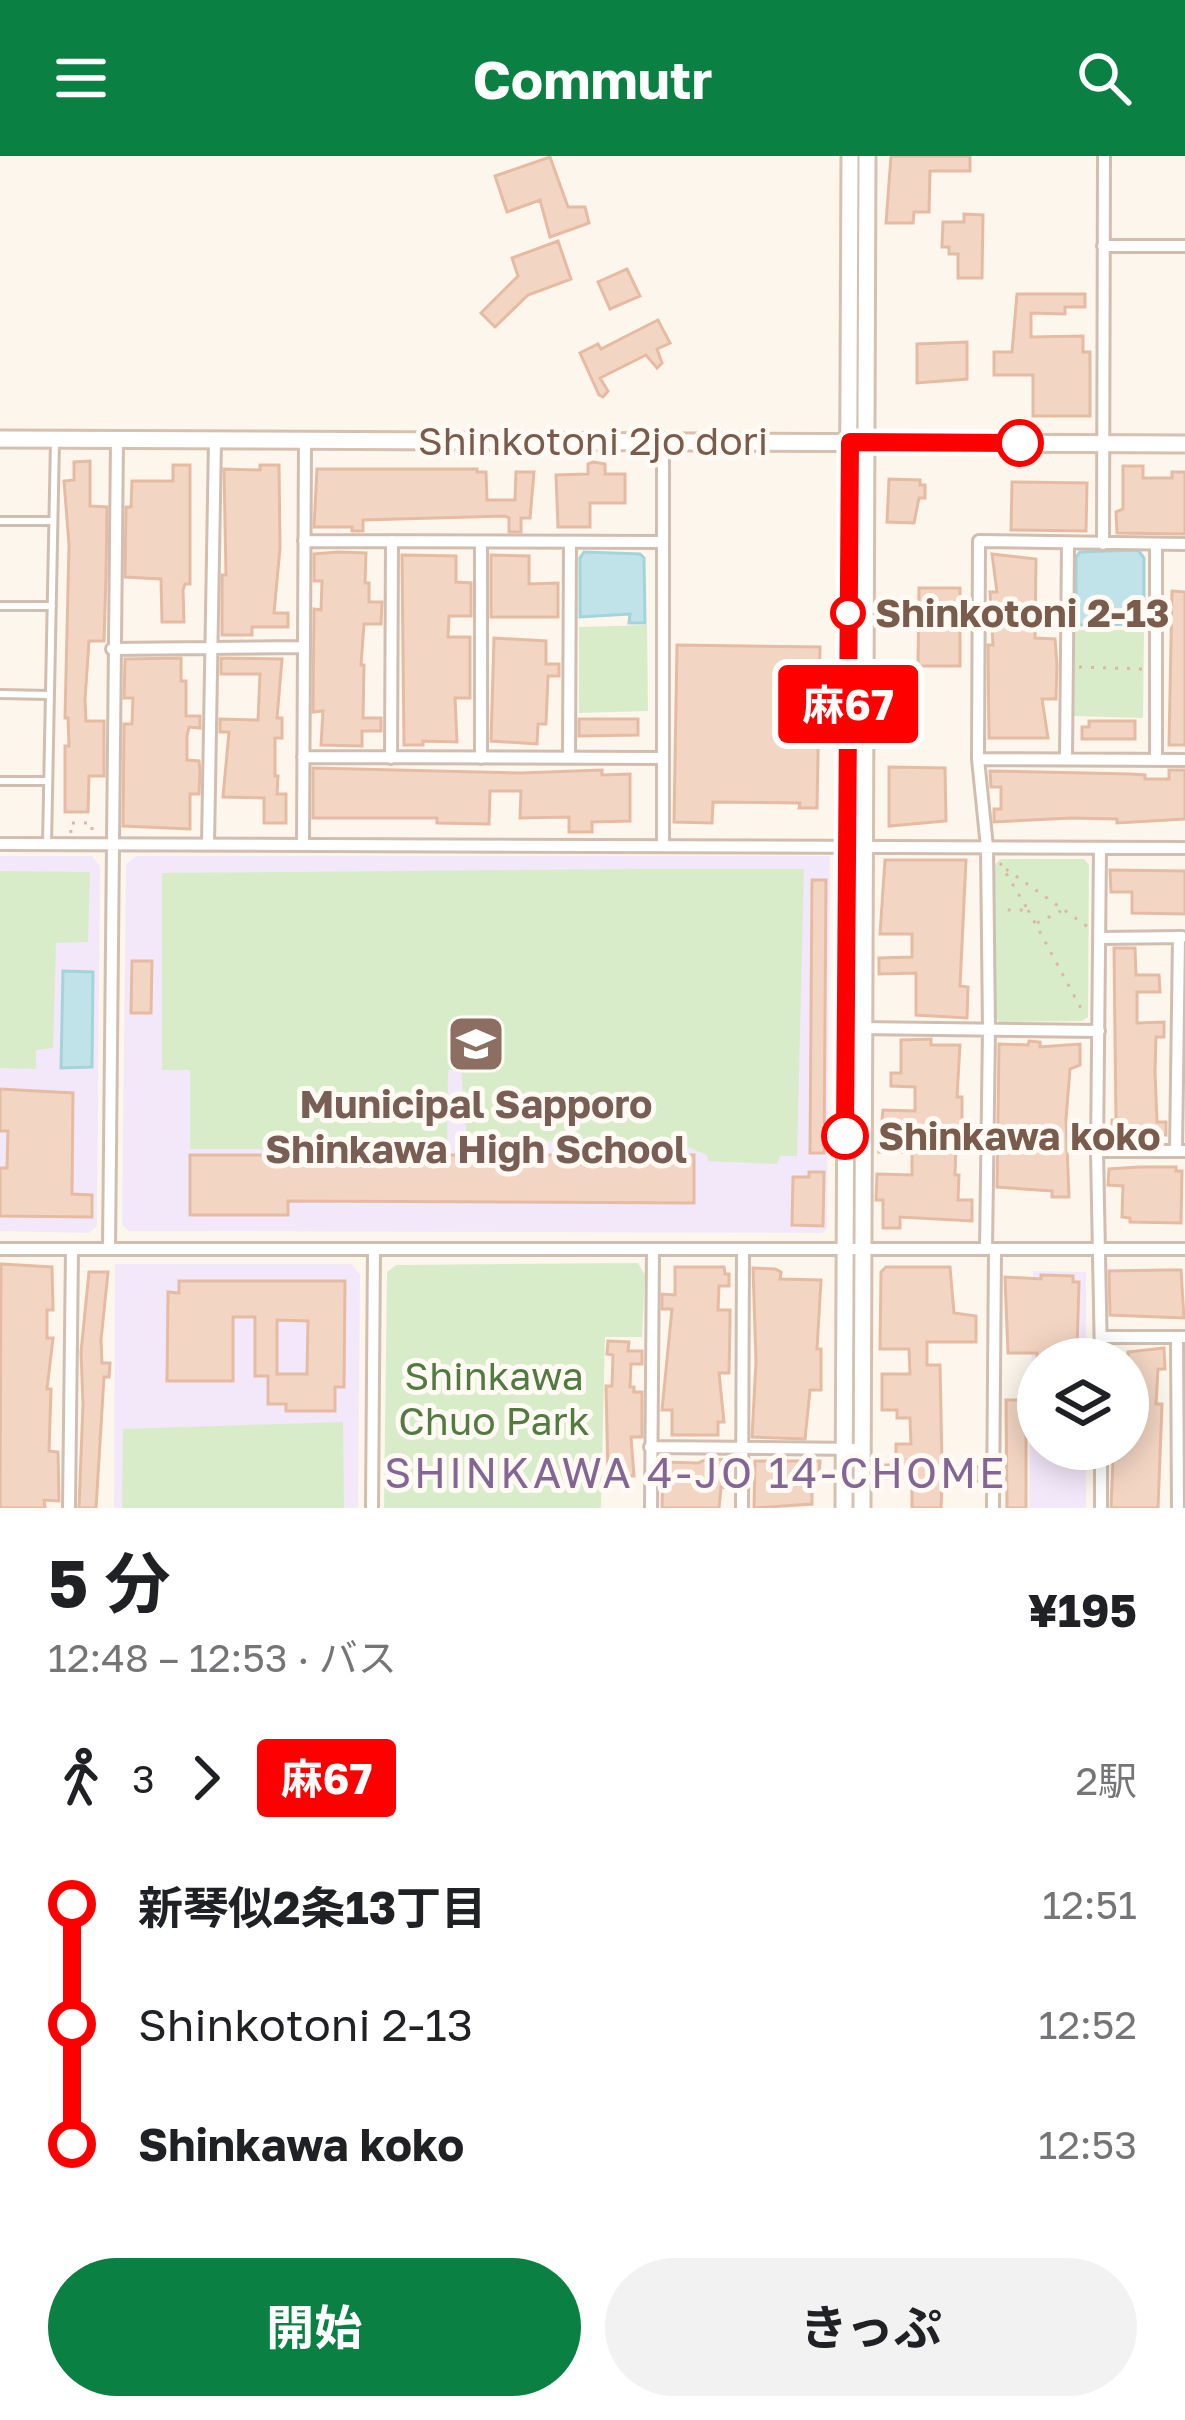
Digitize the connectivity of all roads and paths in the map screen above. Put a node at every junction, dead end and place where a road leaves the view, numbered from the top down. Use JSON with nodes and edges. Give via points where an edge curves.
{"nodes":[{"id":1,"x":850,"y":156,"type":"edge"},
{"id":2,"x":868,"y":156,"type":"edge"},
{"id":3,"x":1104,"y":156,"type":"edge"},
{"id":4,"x":1103,"y":246,"type":"junction"},
{"id":5,"x":1185,"y":246,"type":"edge"},
{"id":6,"x":0,"y":439,"type":"edge"},
{"id":7,"x":55,"y":439,"type":"junction"},
{"id":8,"x":117,"y":440,"type":"junction"},
{"id":9,"x":215,"y":440,"type":"junction"},
{"id":10,"x":304,"y":440,"type":"junction"},
{"id":11,"x":663,"y":441,"type":"junction"},
{"id":12,"x":850,"y":442,"type":"junction"},
{"id":13,"x":868,"y":442,"type":"junction"},
{"id":14,"x":1104,"y":443,"type":"junction"},
{"id":15,"x":1185,"y":444,"type":"edge"},
{"id":16,"x":0,"y":521,"type":"edge"},
{"id":17,"x":52,"y":521,"type":"junction"},
{"id":18,"x":304,"y":541,"type":"junction"},
{"id":19,"x":392,"y":542,"type":"junction"},
{"id":20,"x":482,"y":542,"type":"junction"},
{"id":21,"x":570,"y":542,"type":"junction"},
{"id":22,"x":663,"y":542,"type":"junction"},
{"id":23,"x":1068,"y":544,"type":"junction"},
{"id":24,"x":1103,"y":544,"type":"junction"},
{"id":25,"x":1156,"y":544,"type":"junction"},
{"id":26,"x":1185,"y":544,"type":"edge"},
{"id":27,"x":0,"y":606,"type":"edge"},
{"id":28,"x":52,"y":606,"type":"junction"},
{"id":29,"x":213,"y":647,"type":"junction"},
{"id":30,"x":304,"y":647,"type":"junction"},
{"id":31,"x":112,"y":649,"type":"junction"},
{"id":32,"x":1074,"y":667,"type":"dead end"},
{"id":33,"x":1149,"y":669,"type":"dead end"},
{"id":34,"x":0,"y":694,"type":"edge"},
{"id":35,"x":51,"y":695,"type":"junction"},
{"id":36,"x":303,"y":757,"type":"junction"},
{"id":37,"x":392,"y":758,"type":"junction"},
{"id":38,"x":481,"y":758,"type":"junction"},
{"id":39,"x":569,"y":758,"type":"junction"},
{"id":40,"x":663,"y":758,"type":"junction"},
{"id":41,"x":1066,"y":758,"type":"junction"},
{"id":42,"x":978,"y":759,"type":"junction"},
{"id":43,"x":1156,"y":760,"type":"junction"},
{"id":44,"x":1185,"y":760,"type":"edge"},
{"id":45,"x":48,"y":781,"type":"junction"},
{"id":46,"x":0,"y":782,"type":"edge"},
{"id":47,"x":70,"y":835,"type":"dead end"},
{"id":48,"x":92,"y":836,"type":"dead end"},
{"id":49,"x":0,"y":844,"type":"edge"},
{"id":50,"x":47,"y":844,"type":"junction"},
{"id":51,"x":113,"y":844,"type":"junction"},
{"id":52,"x":208,"y":844,"type":"junction"},
{"id":53,"x":303,"y":844,"type":"junction"},
{"id":54,"x":663,"y":845,"type":"junction"},
{"id":55,"x":846,"y":846,"type":"junction"},
{"id":56,"x":866,"y":846,"type":"junction"},
{"id":57,"x":987,"y":847,"type":"junction"},
{"id":58,"x":1100,"y":848,"type":"junction"},
{"id":59,"x":1185,"y":848,"type":"edge"},
{"id":60,"x":996,"y":859,"type":"dead end"},
{"id":61,"x":1006,"y":869,"type":"junction"},
{"id":62,"x":1005,"y":900,"type":"dead end"},
{"id":63,"x":995,"y":910,"type":"dead end"},
{"id":64,"x":1006,"y":910,"type":"junction"},
{"id":65,"x":1028,"y":910,"type":"junction"},
{"id":66,"x":1064,"y":910,"type":"junction"},
{"id":67,"x":1036,"y":924,"type":"junction"},
{"id":68,"x":1096,"y":934,"type":"junction"},
{"id":69,"x":1182,"y":937,"type":"edge"},
{"id":70,"x":1094,"y":1027,"type":"junction"},
{"id":71,"x":846,"y":1028,"type":"junction"},
{"id":72,"x":865,"y":1028,"type":"junction"},
{"id":73,"x":989,"y":1029,"type":"junction"},
{"id":74,"x":1097,"y":1151,"type":"junction"},
{"id":75,"x":1180,"y":1151,"type":"edge"},
{"id":76,"x":0,"y":1249,"type":"edge"},
{"id":77,"x":71,"y":1249,"type":"junction"},
{"id":78,"x":109,"y":1249,"type":"junction"},
{"id":79,"x":653,"y":1249,"type":"junction"},
{"id":80,"x":743,"y":1249,"type":"junction"},
{"id":81,"x":854,"y":1249,"type":"junction"},
{"id":82,"x":990,"y":1249,"type":"junction"},
{"id":83,"x":1101,"y":1249,"type":"junction"},
{"id":84,"x":1185,"y":1249,"type":"edge"},
{"id":85,"x":374,"y":1250,"type":"junction"},
{"id":86,"x":1101,"y":1337,"type":"joint"},
{"id":87,"x":1181,"y":1337,"type":"edge"},
{"id":88,"x":650,"y":1448,"type":"junction"},
{"id":89,"x":742,"y":1448,"type":"junction"},
{"id":90,"x":844,"y":1449,"type":"junction"},
{"id":91,"x":862,"y":1449,"type":"junction"},
{"id":92,"x":1101,"y":1470,"type":"edge"},
{"id":93,"x":69,"y":1508,"type":"edge"},
{"id":94,"x":372,"y":1508,"type":"edge"},
{"id":95,"x":650,"y":1508,"type":"edge"},
{"id":96,"x":742,"y":1508,"type":"edge"},
{"id":97,"x":844,"y":1508,"type":"edge"},
{"id":98,"x":862,"y":1508,"type":"edge"},
{"id":99,"x":993,"y":1508,"type":"edge"},
{"id":100,"x":1101,"y":1508,"type":"edge"},
{"id":101,"x":1178,"y":1508,"type":"edge"}],
"edges":[{"from":1,"to":12,"type":"street"},
{"from":2,"to":13,"type":"street"},
{"from":3,"to":4,"type":"street"},
{"from":4,"to":5,"type":"street"},
{"from":4,"to":14,"type":"street"},
{"from":6,"to":7,"type":"street","name":"Shinkotoni 2jo dori"},
{"from":7,"to":8,"type":"street","name":"Shinkotoni 2jo dori"},
{"from":7,"to":17,"type":"lane"},
{"from":8,"to":9,"type":"street","name":"Shinkotoni 2jo dori"},
{"from":8,"to":31,"type":"street"},
{"from":9,"to":10,"type":"street","name":"Shinkotoni 2jo dori"},
{"from":9,"to":29,"type":"street"},
{"from":10,"to":11,"type":"street","name":"Shinkotoni 2jo dori"},
{"from":10,"to":18,"type":"street"},
{"from":11,"to":12,"type":"street","name":"Shinkotoni 2jo dori"},
{"from":11,"to":22,"type":"street"},
{"from":12,"to":13,"type":"street","name":"Shinkotoni 2jo dori"},
{"from":12,"to":55,"type":"street"},
{"from":13,"to":14,"type":"street","name":"Shinkotoni 2jo dori"},
{"from":13,"to":56,"type":"street"},
{"from":14,"to":15,"type":"street","name":"Shinkotoni 2jo dori"},
{"from":14,"to":24,"type":"street"},
{"from":16,"to":17,"type":"lane"},
{"from":17,"to":28,"type":"lane"},
{"from":18,"to":19,"type":"street"},
{"from":18,"to":30,"type":"street"},
{"from":19,"to":20,"type":"street"},
{"from":19,"to":37,"type":"street"},
{"from":20,"to":21,"type":"street"},
{"from":20,"to":38,"type":"street"},
{"from":21,"to":22,"type":"street"},
{"from":21,"to":39,"type":"street"},
{"from":22,"to":40,"type":"street"},
{"from":23,"to":24,"type":"street"},
{"from":23,"to":41,"type":"street"},
{"from":23,"to":42,"type":"street","via":[[979,542]]},
{"from":24,"to":25,"type":"street"},
{"from":25,"to":26,"type":"street"},
{"from":25,"to":43,"type":"street"},
{"from":27,"to":28,"type":"lane"},
{"from":28,"to":35,"type":"lane"},
{"from":29,"to":30,"type":"street"},
{"from":29,"to":31,"type":"street"},
{"from":29,"to":52,"type":"street"},
{"from":30,"to":36,"type":"street"},
{"from":31,"to":51,"type":"street"},
{"from":32,"to":33,"type":"path"},
{"from":34,"to":35,"type":"lane"},
{"from":35,"to":45,"type":"lane"},
{"from":36,"to":37,"type":"street"},
{"from":36,"to":53,"type":"street"},
{"from":37,"to":38,"type":"street"},
{"from":38,"to":39,"type":"street"},
{"from":39,"to":40,"type":"street"},
{"from":40,"to":54,"type":"street"},
{"from":41,"to":42,"type":"street"},
{"from":41,"to":43,"type":"street"},
{"from":42,"to":57,"type":"street"},
{"from":43,"to":44,"type":"street"},
{"from":45,"to":46,"type":"lane"},
{"from":45,"to":50,"type":"lane"},
{"from":47,"to":48,"type":"path","via":[[70,823],[92,823]]},
{"from":49,"to":50,"type":"street"},
{"from":50,"to":51,"type":"street"},
{"from":51,"to":52,"type":"street"},
{"from":51,"to":78,"type":"street"},
{"from":52,"to":53,"type":"street"},
{"from":53,"to":54,"type":"street"},
{"from":54,"to":55,"type":"street"},
{"from":55,"to":56,"type":"street"},
{"from":55,"to":71,"type":"street"},
{"from":56,"to":57,"type":"street"},
{"from":56,"to":72,"type":"street"},
{"from":57,"to":58,"type":"street"},
{"from":57,"to":73,"type":"street"},
{"from":58,"to":59,"type":"street"},
{"from":58,"to":68,"type":"street"},
{"from":60,"to":61,"type":"path"},
{"from":61,"to":65,"type":"path"},
{"from":61,"to":66,"type":"path"},
{"from":62,"to":64,"type":"path"},
{"from":63,"to":64,"type":"path"},
{"from":64,"to":65,"type":"path"},
{"from":65,"to":67,"type":"path"},
{"from":66,"to":67,"type":"path"},
{"from":66,"to":68,"type":"path"},
{"from":67,"to":70,"type":"path"},
{"from":68,"to":69,"type":"street"},
{"from":68,"to":70,"type":"street"},
{"from":69,"to":75,"type":"street"},
{"from":70,"to":73,"type":"street"},
{"from":70,"to":74,"type":"street"},
{"from":71,"to":72,"type":"street"},
{"from":71,"to":81,"type":"street"},
{"from":72,"to":73,"type":"street"},
{"from":72,"to":81,"type":"street"},
{"from":73,"to":82,"type":"street"},
{"from":74,"to":75,"type":"street"},
{"from":74,"to":83,"type":"street"},
{"from":76,"to":77,"type":"street"},
{"from":77,"to":78,"type":"street"},
{"from":77,"to":93,"type":"street"},
{"from":78,"to":85,"type":"street"},
{"from":79,"to":80,"type":"street"},
{"from":79,"to":85,"type":"street"},
{"from":79,"to":88,"type":"street"},
{"from":80,"to":81,"type":"street"},
{"from":80,"to":89,"type":"street"},
{"from":81,"to":82,"type":"street"},
{"from":81,"to":90,"type":"street"},
{"from":81,"to":91,"type":"street"},
{"from":82,"to":83,"type":"street"},
{"from":82,"to":99,"type":"street"},
{"from":83,"to":84,"type":"street"},
{"from":83,"to":86,"type":"street"},
{"from":85,"to":94,"type":"street"},
{"from":86,"to":87,"type":"street"},
{"from":87,"to":101,"type":"street"},
{"from":88,"to":89,"type":"street"},
{"from":88,"to":95,"type":"street"},
{"from":89,"to":90,"type":"street"},
{"from":89,"to":96,"type":"street"},
{"from":90,"to":91,"type":"street"},
{"from":90,"to":97,"type":"street"},
{"from":91,"to":98,"type":"street"},
{"from":92,"to":100,"type":"street"}]}
